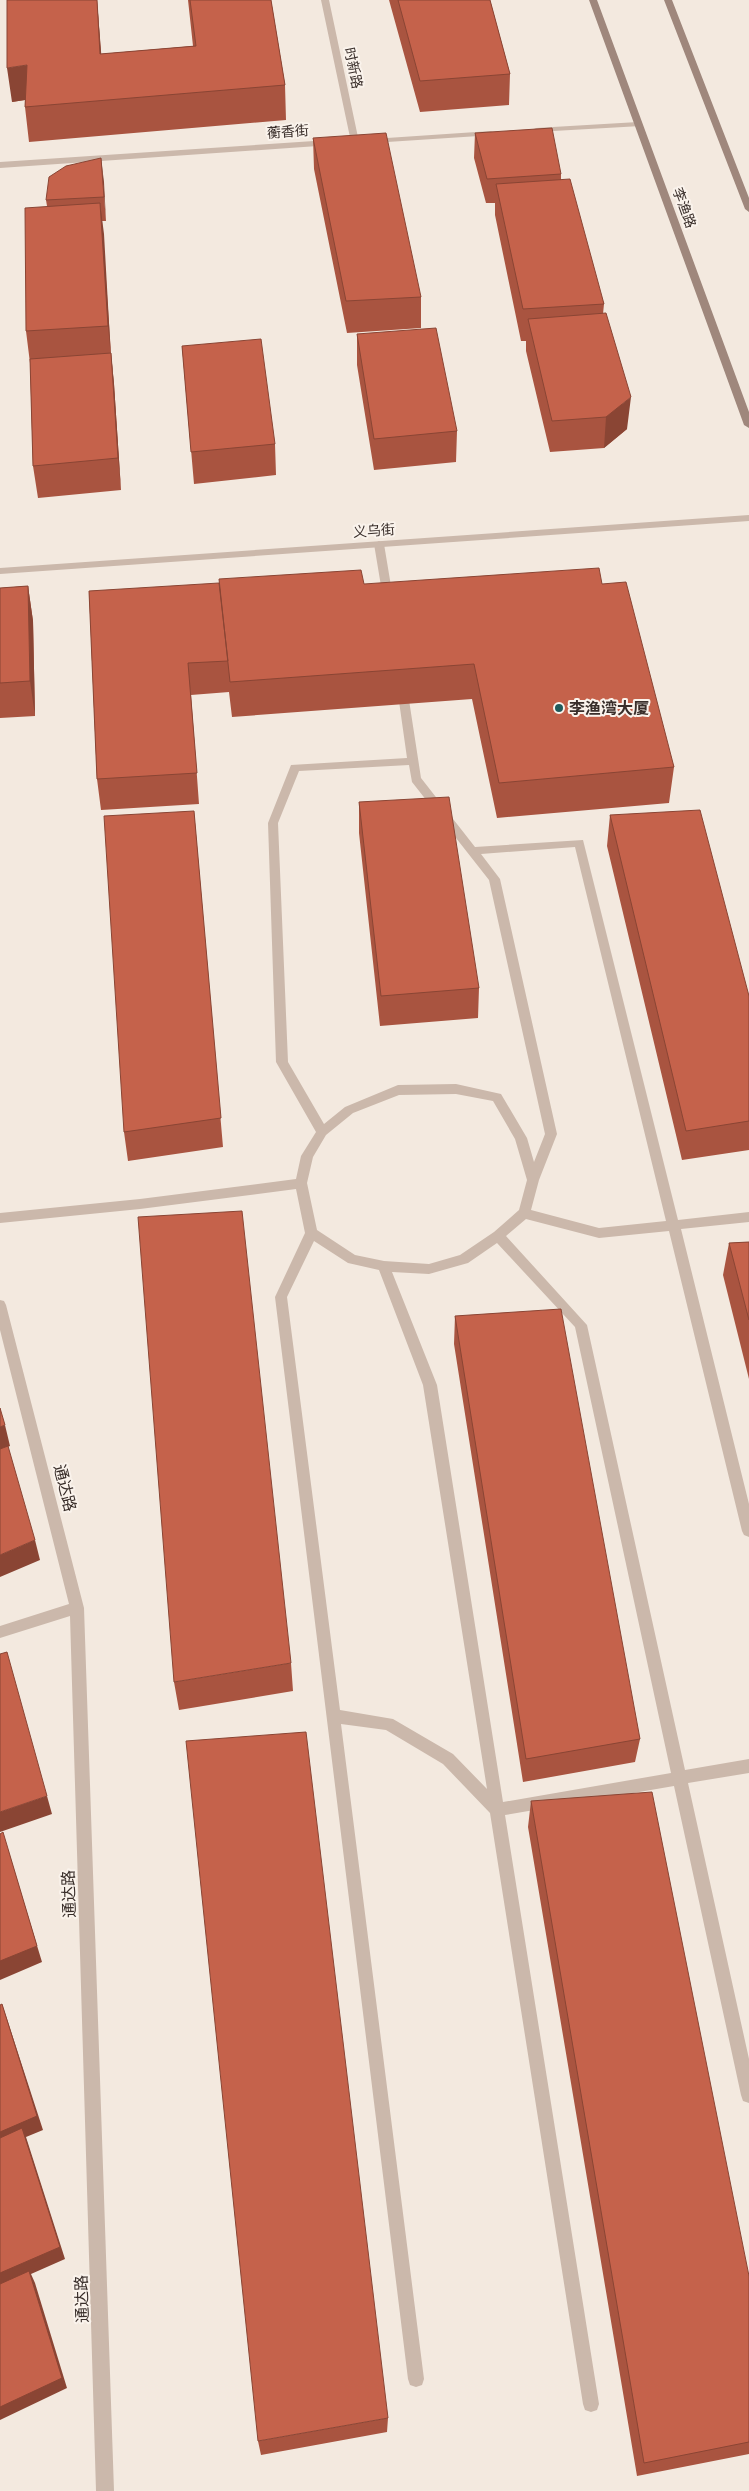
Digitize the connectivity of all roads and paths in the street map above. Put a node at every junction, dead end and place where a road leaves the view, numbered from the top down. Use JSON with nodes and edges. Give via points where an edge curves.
{"nodes":[{"id":1,"x":324,"y":0,"type":"edge"},
{"id":2,"x":593,"y":0,"type":"edge"},
{"id":3,"x":668,"y":0,"type":"edge"},
{"id":4,"x":638,"y":124,"type":"junction"},
{"id":5,"x":531,"y":130,"type":"edge"},
{"id":6,"x":502,"y":132,"type":"edge"},
{"id":7,"x":345,"y":142,"type":"edge"},
{"id":8,"x":355,"y":142,"type":"junction"},
{"id":9,"x":336,"y":143,"type":"edge"},
{"id":10,"x":0,"y":165,"type":"edge"},
{"id":11,"x":749,"y":209,"type":"edge"},
{"id":12,"x":749,"y":425,"type":"edge"},
{"id":13,"x":749,"y":518,"type":"edge"},
{"id":14,"x":379,"y":544,"type":"junction"},
{"id":15,"x":0,"y":571,"type":"edge"},
{"id":16,"x":390,"y":613,"type":"edge"},
{"id":17,"x":400,"y":672,"type":"edge"},
{"id":18,"x":414,"y":761,"type":"junction"},
{"id":19,"x":472,"y":851,"type":"junction"},
{"id":20,"x":322,"y":1132,"type":"junction"},
{"id":21,"x":532,"y":1180,"type":"junction"},
{"id":22,"x":301,"y":1184,"type":"junction"},
{"id":23,"x":524,"y":1213,"type":"junction"},
{"id":24,"x":749,"y":1217,"type":"edge"},
{"id":25,"x":0,"y":1218,"type":"edge"},
{"id":26,"x":673,"y":1225,"type":"junction"},
{"id":27,"x":312,"y":1233,"type":"junction"},
{"id":28,"x":498,"y":1236,"type":"junction"},
{"id":29,"x":384,"y":1266,"type":"junction"},
{"id":30,"x":0,"y":1305,"type":"edge"},
{"id":31,"x":749,"y":1532,"type":"edge"},
{"id":32,"x":77,"y":1608,"type":"junction"},
{"id":33,"x":0,"y":1632,"type":"edge"},
{"id":34,"x":334,"y":1716,"type":"junction"},
{"id":35,"x":749,"y":1766,"type":"edge"},
{"id":36,"x":680,"y":1778,"type":"junction"},
{"id":37,"x":497,"y":1810,"type":"junction"},
{"id":38,"x":749,"y":2095,"type":"edge"},
{"id":39,"x":416,"y":2379,"type":"dead end"},
{"id":40,"x":591,"y":2404,"type":"dead end"},
{"id":41,"x":105,"y":2491,"type":"edge"}],
"edges":[{"from":1,"to":8,"type":"street","name":"时新路"},
{"from":2,"to":4,"type":"main road","name":"李渔路"},
{"from":3,"to":11,"type":"main road"},
{"from":4,"to":5,"type":"street"},
{"from":4,"to":12,"type":"main road","name":"李渔路"},
{"from":6,"to":8,"type":"street"},
{"from":7,"to":8,"type":"street"},
{"from":9,"to":10,"type":"street","name":"蘅香街"},
{"from":13,"to":14,"type":"street","name":"义乌街"},
{"from":14,"to":15,"type":"street","name":"义乌街"},
{"from":14,"to":16,"type":"street"},
{"from":17,"to":18,"type":"street"},
{"from":18,"to":19,"type":"street","via":[[416,780]]},
{"from":18,"to":20,"type":"street","via":[[295,768],[273,823],[282,1062]]},
{"from":19,"to":21,"type":"street","via":[[494,879],[550,1134]]},
{"from":19,"to":26,"type":"street","via":[[579,843]]},
{"from":20,"to":21,"type":"street","via":[[349,1110],[398,1090],[456,1089],[497,1097],[522,1138]]},
{"from":20,"to":22,"type":"street","via":[[307,1156]]},
{"from":21,"to":23,"type":"street"},
{"from":22,"to":25,"type":"street"},
{"from":22,"to":27,"type":"street"},
{"from":23,"to":26,"type":"street","via":[[599,1233]]},
{"from":23,"to":28,"type":"street"},
{"from":24,"to":26,"type":"street"},
{"from":26,"to":31,"type":"street"},
{"from":27,"to":29,"type":"street","via":[[352,1259]]},
{"from":27,"to":34,"type":"street","via":[[281,1298]]},
{"from":28,"to":29,"type":"street","via":[[464,1259],[429,1269]]},
{"from":28,"to":36,"type":"street","via":[[581,1325]]},
{"from":29,"to":37,"type":"street","via":[[430,1385]]},
{"from":30,"to":32,"type":"street","name":"通达路"},
{"from":32,"to":33,"type":"street"},
{"from":32,"to":41,"type":"street","name":"通达路"},
{"from":34,"to":37,"type":"street","via":[[388,1724],[448,1760]]},
{"from":34,"to":39,"type":"street"},
{"from":35,"to":36,"type":"street"},
{"from":36,"to":37,"type":"street"},
{"from":36,"to":38,"type":"street"},
{"from":37,"to":40,"type":"street"}]}
